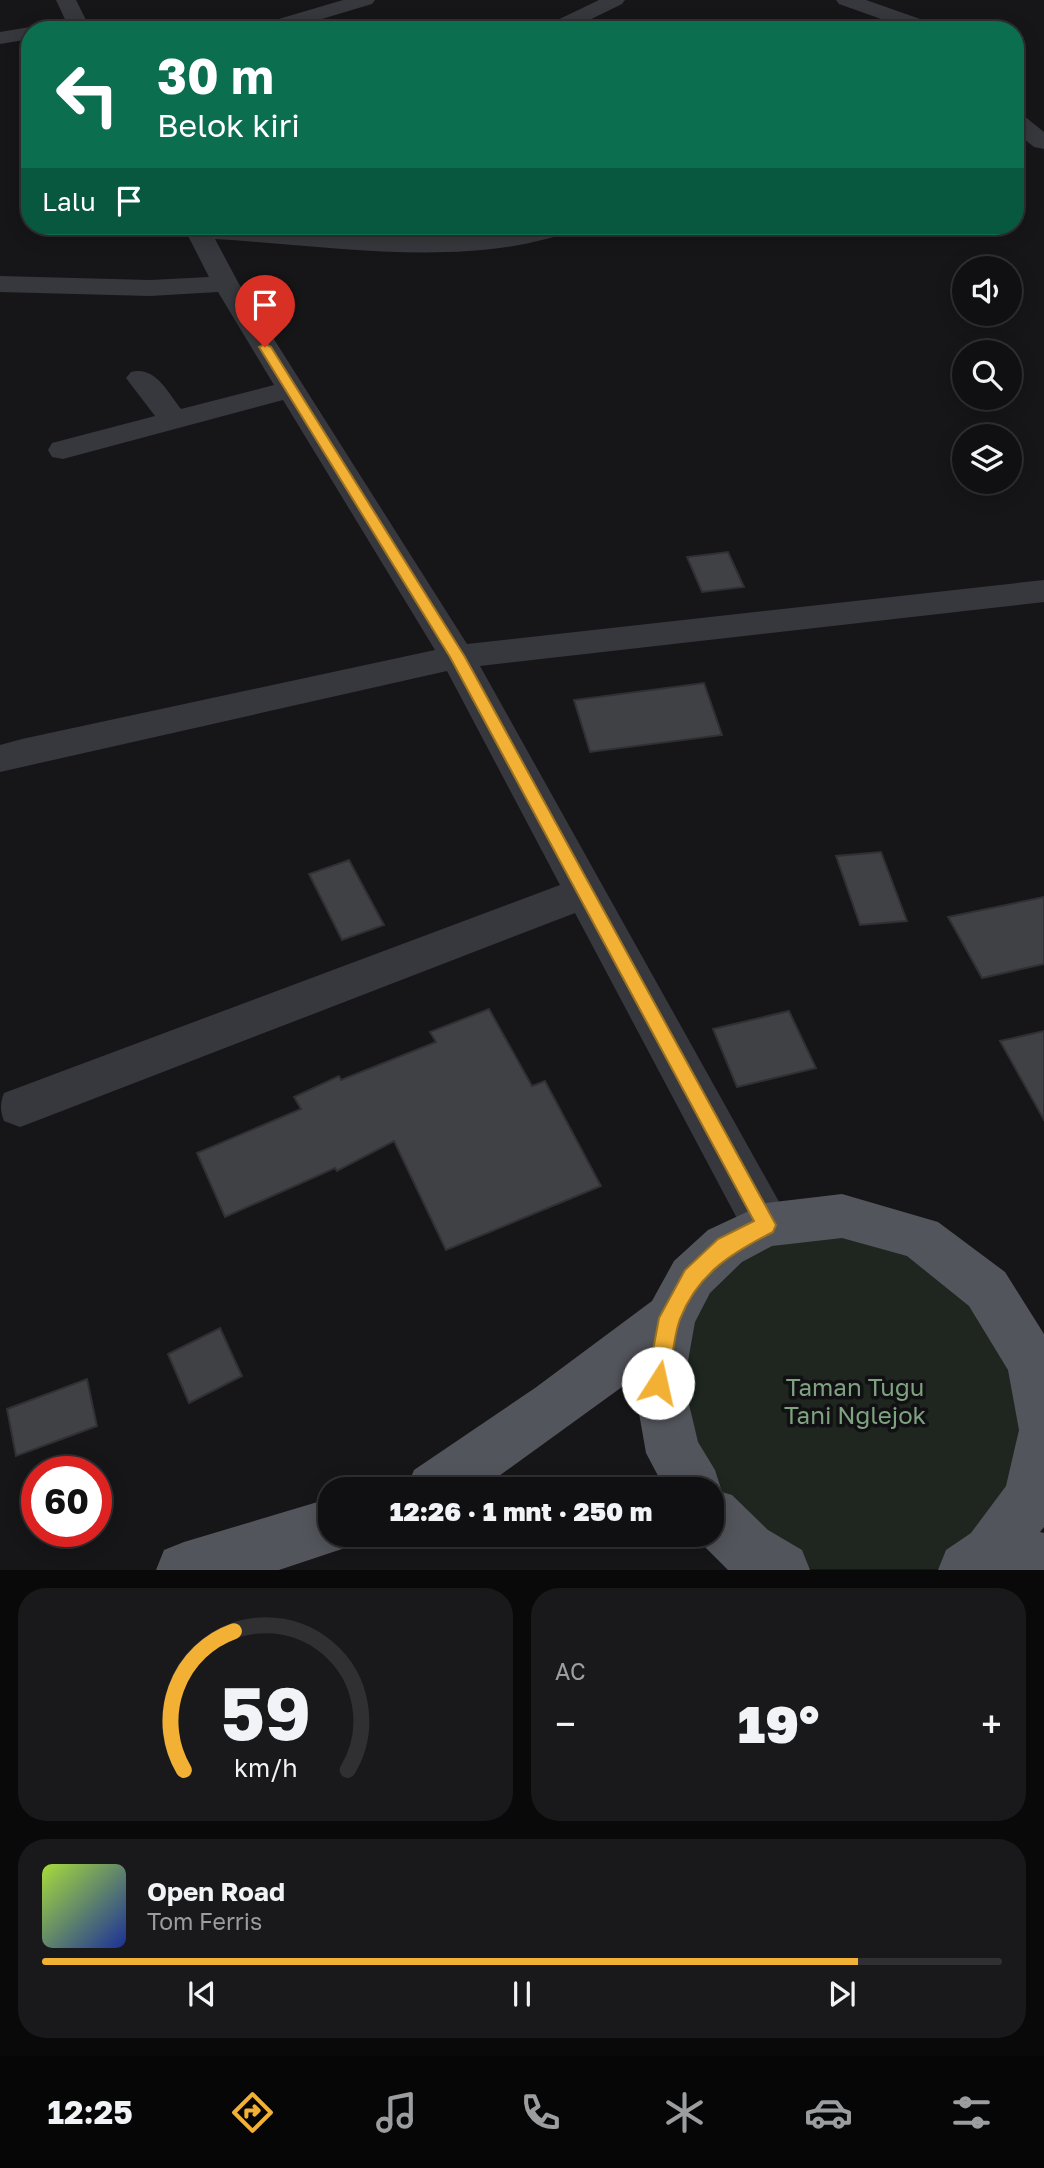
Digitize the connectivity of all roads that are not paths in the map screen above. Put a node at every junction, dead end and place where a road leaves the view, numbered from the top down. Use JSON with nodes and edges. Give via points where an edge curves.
{"nodes":[{"id":1,"x":66,"y":0,"type":"edge"},
{"id":2,"x":365,"y":0,"type":"edge"},
{"id":3,"x":615,"y":0,"type":"edge"},
{"id":4,"x":846,"y":0,"type":"edge"},
{"id":5,"x":76,"y":21,"type":"edge"},
{"id":6,"x":293,"y":21,"type":"edge"},
{"id":7,"x":571,"y":21,"type":"edge"},
{"id":8,"x":904,"y":21,"type":"edge"},
{"id":9,"x":21,"y":34,"type":"edge"},
{"id":10,"x":0,"y":38,"type":"edge"},
{"id":11,"x":1024,"y":127,"type":"edge"},
{"id":12,"x":1043,"y":142,"type":"edge"},
{"id":13,"x":1024,"y":143,"type":"edge"},
{"id":14,"x":201,"y":235,"type":"edge"},
{"id":15,"x":292,"y":235,"type":"edge"},
{"id":16,"x":470,"y":235,"type":"edge"},
{"id":17,"x":535,"y":235,"type":"edge"},
{"id":18,"x":482,"y":244,"type":"junction"},
{"id":19,"x":0,"y":284,"type":"edge"},
{"id":20,"x":226,"y":284,"type":"junction"},
{"id":21,"x":141,"y":378,"type":"dead end"},
{"id":22,"x":291,"y":389,"type":"junction"},
{"id":23,"x":174,"y":420,"type":"junction"},
{"id":24,"x":63,"y":450,"type":"dead end"},
{"id":25,"x":1044,"y":592,"type":"edge"},
{"id":26,"x":457,"y":657,"type":"junction"},
{"id":27,"x":0,"y":759,"type":"edge"},
{"id":28,"x":585,"y":892,"type":"junction"},
{"id":29,"x":20,"y":1107,"type":"dead end"},
{"id":30,"x":766,"y":1225,"type":"junction"},
{"id":31,"x":670,"y":1318,"type":"junction"},
{"id":32,"x":1039,"y":1366,"type":"edge"},
{"id":33,"x":1044,"y":1426,"type":"edge"},
{"id":34,"x":1044,"y":1435,"type":"edge"},
{"id":35,"x":451,"y":1477,"type":"edge"},
{"id":36,"x":688,"y":1477,"type":"edge"},
{"id":37,"x":724,"y":1525,"type":"edge"},
{"id":38,"x":318,"y":1530,"type":"edge"},
{"id":39,"x":1001,"y":1561,"type":"edge"},
{"id":40,"x":184,"y":1570,"type":"edge"},
{"id":41,"x":782,"y":1570,"type":"edge"}],
"edges":[{"from":1,"to":5,"type":"street"},
{"from":2,"to":6,"type":"street"},
{"from":3,"to":7,"type":"street"},
{"from":4,"to":8,"type":"street"},
{"from":9,"to":10,"type":"street"},
{"from":11,"to":12,"type":"street"},
{"from":12,"to":13,"type":"street"},
{"from":14,"to":20,"type":"street"},
{"from":15,"to":18,"type":"street"},
{"from":16,"to":18,"type":"street"},
{"from":17,"to":18,"type":"street"},
{"from":19,"to":20,"type":"street","via":[[150,288]]},
{"from":20,"to":22,"type":"street"},
{"from":21,"to":23,"type":"street"},
{"from":22,"to":23,"type":"street"},
{"from":22,"to":26,"type":"street"},
{"from":23,"to":24,"type":"street"},
{"from":25,"to":26,"type":"street"},
{"from":26,"to":27,"type":"street"},
{"from":26,"to":28,"type":"street"},
{"from":28,"to":29,"type":"street"},
{"from":28,"to":30,"type":"street"},
{"from":30,"to":31,"type":"main road","via":[[725,1246],[692,1277]]},
{"from":30,"to":32,"type":"main road","via":[[842,1216],[921,1238],[987,1289]]},
{"from":31,"to":35,"type":"main road","via":[[577,1391]]},
{"from":31,"to":36,"type":"main road","via":[[658,1383],[673,1453]]},
{"from":32,"to":33,"type":"main road"},
{"from":34,"to":39,"type":"main road","via":[[1031,1498]]},
{"from":37,"to":41,"type":"main road","via":[[748,1550]]},
{"from":38,"to":40,"type":"main road"}]}
